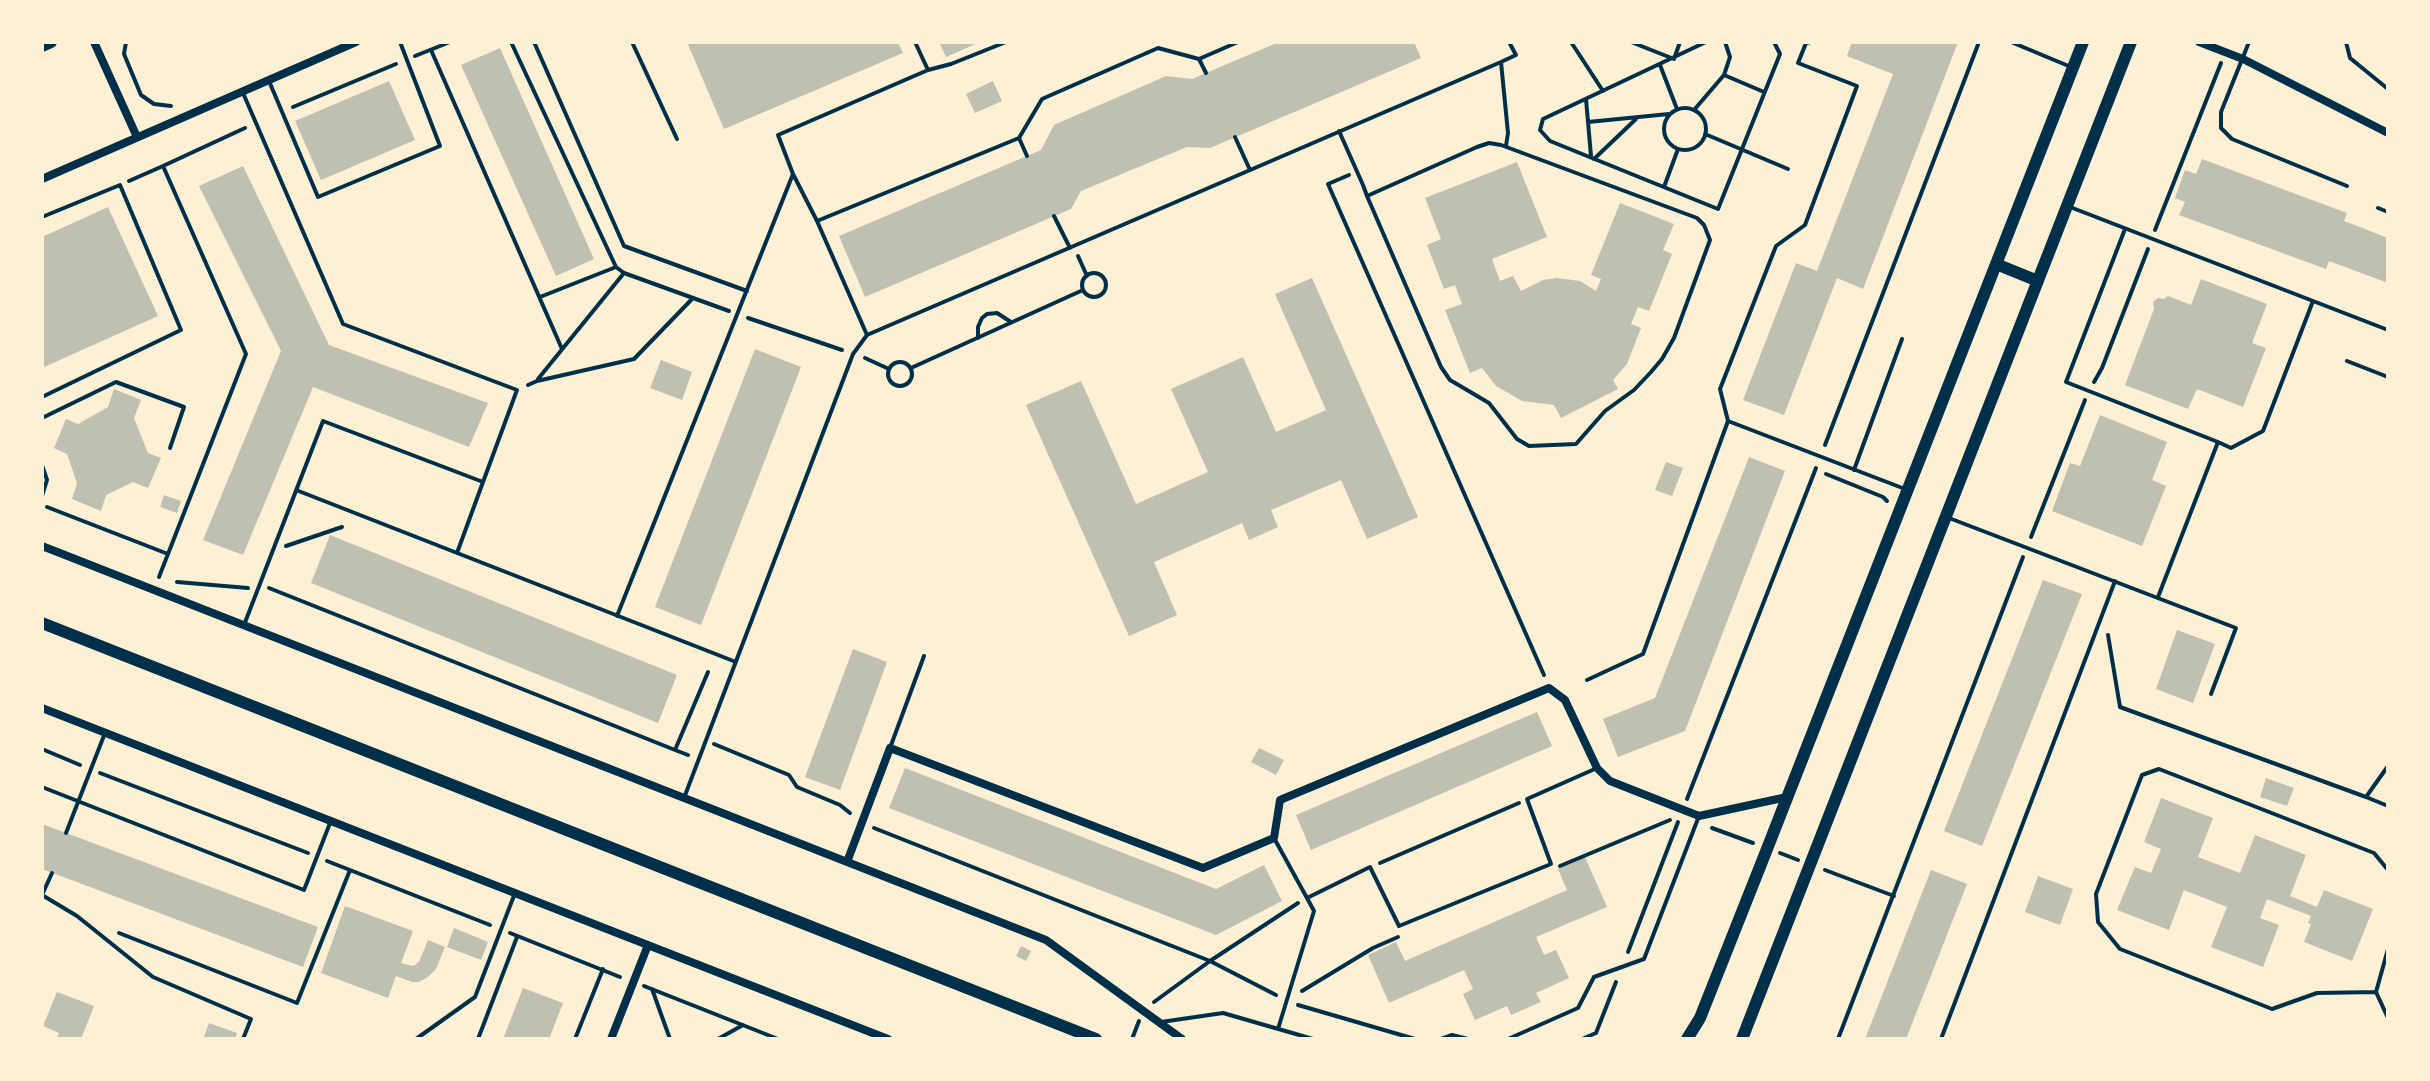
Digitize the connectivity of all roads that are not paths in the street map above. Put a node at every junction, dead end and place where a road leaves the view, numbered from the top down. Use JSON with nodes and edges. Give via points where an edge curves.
{"nodes":[{"id":1,"x":51,"y":42,"type":"edge"},
{"id":2,"x":94,"y":42,"type":"edge"},
{"id":3,"x":356,"y":42,"type":"edge"},
{"id":4,"x":400,"y":42,"type":"edge"},
{"id":5,"x":534,"y":42,"type":"edge"},
{"id":6,"x":632,"y":42,"type":"edge"},
{"id":7,"x":915,"y":42,"type":"edge"},
{"id":8,"x":1006,"y":42,"type":"edge"},
{"id":9,"x":1238,"y":42,"type":"edge"},
{"id":10,"x":1509,"y":42,"type":"edge"},
{"id":11,"x":1811,"y":42,"type":"edge"},
{"id":12,"x":2011,"y":42,"type":"edge"},
{"id":13,"x":2083,"y":42,"type":"edge"},
{"id":14,"x":2131,"y":42,"type":"edge"},
{"id":15,"x":2199,"y":42,"type":"edge"},
{"id":16,"x":2249,"y":42,"type":"edge"},
{"id":17,"x":2346,"y":42,"type":"edge"},
{"id":18,"x":42,"y":46,"type":"edge"},
{"id":19,"x":1199,"y":59,"type":"junction"},
{"id":20,"x":2243,"y":59,"type":"junction"},
{"id":21,"x":1501,"y":62,"type":"junction"},
{"id":22,"x":2073,"y":68,"type":"junction"},
{"id":23,"x":928,"y":70,"type":"junction"},
{"id":24,"x":1206,"y":73,"type":"dead end"},
{"id":25,"x":269,"y":80,"type":"junction"},
{"id":26,"x":2388,"y":89,"type":"edge"},
{"id":27,"x":242,"y":91,"type":"junction"},
{"id":28,"x":1339,"y":131,"type":"junction"},
{"id":29,"x":2388,"y":133,"type":"edge"},
{"id":30,"x":137,"y":137,"type":"junction"},
{"id":31,"x":1235,"y":137,"type":"dead end"},
{"id":32,"x":1019,"y":138,"type":"junction"},
{"id":33,"x":677,"y":139,"type":"dead end"},
{"id":34,"x":1506,"y":146,"type":"junction"},
{"id":35,"x":1027,"y":156,"type":"dead end"},
{"id":36,"x":1250,"y":170,"type":"junction"},
{"id":37,"x":793,"y":174,"type":"junction"},
{"id":38,"x":42,"y":179,"type":"edge"},
{"id":39,"x":2347,"y":186,"type":"dead end"},
{"id":40,"x":1367,"y":196,"type":"junction"},
{"id":41,"x":2067,"y":205,"type":"junction"},
{"id":42,"x":2378,"y":208,"type":"dead end"},
{"id":43,"x":2388,"y":212,"type":"edge"},
{"id":44,"x":1054,"y":216,"type":"dead end"},
{"id":45,"x":42,"y":217,"type":"edge"},
{"id":46,"x":817,"y":221,"type":"junction"},
{"id":47,"x":2125,"y":229,"type":"junction"},
{"id":48,"x":1072,"y":247,"type":"junction"},
{"id":49,"x":1996,"y":264,"type":"junction"},
{"id":50,"x":2038,"y":281,"type":"junction"},
{"id":51,"x":747,"y":291,"type":"junction"},
{"id":52,"x":2313,"y":301,"type":"junction"},
{"id":53,"x":2388,"y":330,"type":"edge"},
{"id":54,"x":867,"y":335,"type":"junction"},
{"id":55,"x":1902,"y":339,"type":"dead end"},
{"id":56,"x":42,"y":397,"type":"edge"},
{"id":57,"x":42,"y":418,"type":"edge"},
{"id":58,"x":1728,"y":421,"type":"junction"},
{"id":59,"x":2218,"y":442,"type":"junction"},
{"id":60,"x":170,"y":448,"type":"dead end"},
{"id":61,"x":42,"y":465,"type":"edge"},
{"id":62,"x":1854,"y":470,"type":"junction"},
{"id":63,"x":483,"y":482,"type":"junction"},
{"id":64,"x":296,"y":490,"type":"junction"},
{"id":65,"x":1908,"y":490,"type":"junction"},
{"id":66,"x":42,"y":496,"type":"edge"},
{"id":67,"x":1945,"y":517,"type":"junction"},
{"id":68,"x":42,"y":546,"type":"edge"},
{"id":69,"x":457,"y":553,"type":"junction"},
{"id":70,"x":2115,"y":581,"type":"junction"},
{"id":71,"x":2158,"y":597,"type":"junction"},
{"id":72,"x":617,"y":616,"type":"junction"},
{"id":73,"x":42,"y":623,"type":"edge"},
{"id":74,"x":244,"y":625,"type":"junction"},
{"id":75,"x":924,"y":656,"type":"dead end"},
{"id":76,"x":736,"y":662,"type":"junction"},
{"id":77,"x":1587,"y":680,"type":"dead end"},
{"id":78,"x":2211,"y":694,"type":"dead end"},
{"id":79,"x":42,"y":708,"type":"edge"},
{"id":80,"x":105,"y":733,"type":"junction"},
{"id":81,"x":890,"y":748,"type":"junction"},
{"id":82,"x":1597,"y":768,"type":"junction"},
{"id":83,"x":42,"y":787,"type":"edge"},
{"id":84,"x":1788,"y":797,"type":"junction"},
{"id":85,"x":684,"y":798,"type":"junction"},
{"id":86,"x":79,"y":801,"type":"junction"},
{"id":87,"x":1697,"y":819,"type":"junction"},
{"id":88,"x":331,"y":821,"type":"junction"},
{"id":89,"x":66,"y":833,"type":"dead end"},
{"id":90,"x":1274,"y":838,"type":"junction"},
{"id":91,"x":847,"y":862,"type":"junction"},
{"id":92,"x":2388,"y":870,"type":"edge"},
{"id":93,"x":52,"y":873,"type":"dead end"},
{"id":94,"x":515,"y":893,"type":"junction"},
{"id":95,"x":1307,"y":898,"type":"junction"},
{"id":96,"x":648,"y":945,"type":"junction"},
{"id":97,"x":2388,"y":949,"type":"edge"},
{"id":98,"x":2376,"y":992,"type":"junction"},
{"id":99,"x":2388,"y":1018,"type":"edge"},
{"id":100,"x":1159,"y":1023,"type":"junction"},
{"id":101,"x":1278,"y":1029,"type":"junction"},
{"id":102,"x":243,"y":1039,"type":"edge"},
{"id":103,"x":416,"y":1039,"type":"edge"},
{"id":104,"x":611,"y":1039,"type":"edge"},
{"id":105,"x":888,"y":1039,"type":"edge"},
{"id":106,"x":1096,"y":1039,"type":"edge"},
{"id":107,"x":1182,"y":1039,"type":"edge"},
{"id":108,"x":1313,"y":1039,"type":"edge"},
{"id":109,"x":1441,"y":1039,"type":"edge"},
{"id":110,"x":1468,"y":1039,"type":"edge"},
{"id":111,"x":1508,"y":1039,"type":"edge"},
{"id":112,"x":1687,"y":1039,"type":"edge"},
{"id":113,"x":1742,"y":1039,"type":"edge"},
{"id":114,"x":1941,"y":1039,"type":"edge"}],
"edges":[{"from":1,"to":18,"type":"main road"},
{"from":2,"to":30,"type":"street"},
{"from":3,"to":25,"type":"street"},
{"from":4,"to":25,"type":"lane","via":[[440,146],[318,197]]},
{"from":5,"to":51,"type":"lane","via":[[624,246]]},
{"from":6,"to":33,"type":"lane"},
{"from":7,"to":23,"type":"lane"},
{"from":8,"to":23,"type":"lane"},
{"from":9,"to":19,"type":"lane"},
{"from":10,"to":21,"type":"lane","via":[[1516,55]]},
{"from":11,"to":58,"type":"lane","via":[[1798,63],[1857,86],[1805,225],[1776,246],[1720,389]]},
{"from":12,"to":22,"type":"lane"},
{"from":13,"to":22,"type":"main road"},
{"from":14,"to":41,"type":"main road"},
{"from":15,"to":20,"type":"street"},
{"from":16,"to":20,"type":"lane"},
{"from":17,"to":26,"type":"lane","via":[[2350,58]]},
{"from":19,"to":24,"type":"lane"},
{"from":19,"to":32,"type":"lane","via":[[1158,48],[1143,54],[1042,99]]},
{"from":20,"to":29,"type":"street"},
{"from":20,"to":39,"type":"lane","via":[[2221,112],[2221,128],[2232,139]]},
{"from":21,"to":28,"type":"lane"},
{"from":21,"to":34,"type":"lane"},
{"from":22,"to":49,"type":"main road"},
{"from":23,"to":37,"type":"lane","via":[[778,135]]},
{"from":25,"to":27,"type":"street"},
{"from":27,"to":30,"type":"street"},
{"from":27,"to":63,"type":"lane","via":[[343,324],[517,390]]},
{"from":28,"to":36,"type":"lane"},
{"from":28,"to":40,"type":"lane"},
{"from":30,"to":38,"type":"street"},
{"from":31,"to":36,"type":"lane"},
{"from":32,"to":35,"type":"lane"},
{"from":32,"to":46,"type":"lane"},
{"from":34,"to":40,"type":"lane","via":[[1477,147]]},
{"from":34,"to":40,"type":"lane","via":[[1697,218],[1709,232],[1708,250],[1662,359],[1576,444],[1521,443],[1489,403],[1450,380]]},
{"from":36,"to":48,"type":"lane"},
{"from":37,"to":46,"type":"lane"},
{"from":37,"to":51,"type":"lane"},
{"from":41,"to":47,"type":"lane"},
{"from":41,"to":50,"type":"main road"},
{"from":42,"to":43,"type":"lane"},
{"from":44,"to":48,"type":"lane"},
{"from":45,"to":56,"type":"lane","via":[[120,185],[181,330]]},
{"from":46,"to":54,"type":"lane"},
{"from":47,"to":52,"type":"lane"},
{"from":47,"to":59,"type":"lane","via":[[2066,382]]},
{"from":48,"to":54,"type":"lane"},
{"from":49,"to":50,"type":"main road"},
{"from":49,"to":65,"type":"main road"},
{"from":50,"to":67,"type":"main road"},
{"from":51,"to":72,"type":"lane"},
{"from":52,"to":53,"type":"lane"},
{"from":52,"to":59,"type":"lane","via":[[2263,431],[2231,448]]},
{"from":54,"to":76,"type":"lane","via":[[853,354]]},
{"from":55,"to":62,"type":"lane"},
{"from":57,"to":60,"type":"lane","via":[[116,382],[184,407]]},
{"from":58,"to":62,"type":"lane"},
{"from":58,"to":77,"type":"lane","via":[[1643,654]]},
{"from":59,"to":71,"type":"lane"},
{"from":61,"to":66,"type":"lane","via":[[47,480]]},
{"from":62,"to":65,"type":"lane"},
{"from":63,"to":64,"type":"lane","via":[[323,421]]},
{"from":63,"to":69,"type":"lane"},
{"from":64,"to":69,"type":"lane"},
{"from":64,"to":74,"type":"lane"},
{"from":65,"to":84,"type":"main road"},
{"from":67,"to":70,"type":"lane"},
{"from":67,"to":113,"type":"main road"},
{"from":68,"to":74,"type":"street"},
{"from":69,"to":72,"type":"lane"},
{"from":70,"to":71,"type":"lane"},
{"from":70,"to":114,"type":"lane"},
{"from":71,"to":78,"type":"lane","via":[[2236,628]]},
{"from":72,"to":76,"type":"lane"},
{"from":73,"to":106,"type":"main road"},
{"from":74,"to":85,"type":"street"},
{"from":75,"to":81,"type":"lane"},
{"from":76,"to":85,"type":"lane"},
{"from":79,"to":80,"type":"street"},
{"from":80,"to":86,"type":"lane"},
{"from":80,"to":88,"type":"street"},
{"from":81,"to":90,"type":"street","via":[[1203,868]]},
{"from":81,"to":91,"type":"street"},
{"from":82,"to":87,"type":"street","via":[[1610,781]]},
{"from":82,"to":90,"type":"street","via":[[1565,700],[1549,688],[1280,800]]},
{"from":82,"to":95,"type":"lane","via":[[1527,799],[1551,864],[1399,926],[1370,867]]},
{"from":83,"to":86,"type":"lane"},
{"from":84,"to":87,"type":"street"},
{"from":84,"to":112,"type":"main road"},
{"from":85,"to":91,"type":"street"},
{"from":86,"to":88,"type":"lane","via":[[304,890]]},
{"from":86,"to":89,"type":"lane"},
{"from":87,"to":111,"type":"lane","via":[[1644,959],[1594,977],[1578,1008]]},
{"from":88,"to":94,"type":"street"},
{"from":90,"to":95,"type":"lane"},
{"from":91,"to":100,"type":"street","via":[[1046,940]]},
{"from":92,"to":98,"type":"lane","via":[[2374,853],[2159,769],[2142,775],[2096,894],[2098,922],[2120,949],[2272,1009],[2317,993]]},
{"from":93,"to":102,"type":"lane","via":[[42,895],[153,977],[251,1019]]},
{"from":94,"to":96,"type":"street"},
{"from":94,"to":103,"type":"lane","via":[[475,997]]},
{"from":95,"to":101,"type":"lane","via":[[1314,911]]},
{"from":96,"to":104,"type":"street"},
{"from":96,"to":105,"type":"street"},
{"from":97,"to":98,"type":"lane"},
{"from":98,"to":99,"type":"lane"},
{"from":100,"to":101,"type":"lane","via":[[1223,1013]]},
{"from":100,"to":107,"type":"street"},
{"from":101,"to":108,"type":"lane"},
{"from":109,"to":110,"type":"lane"}]}
